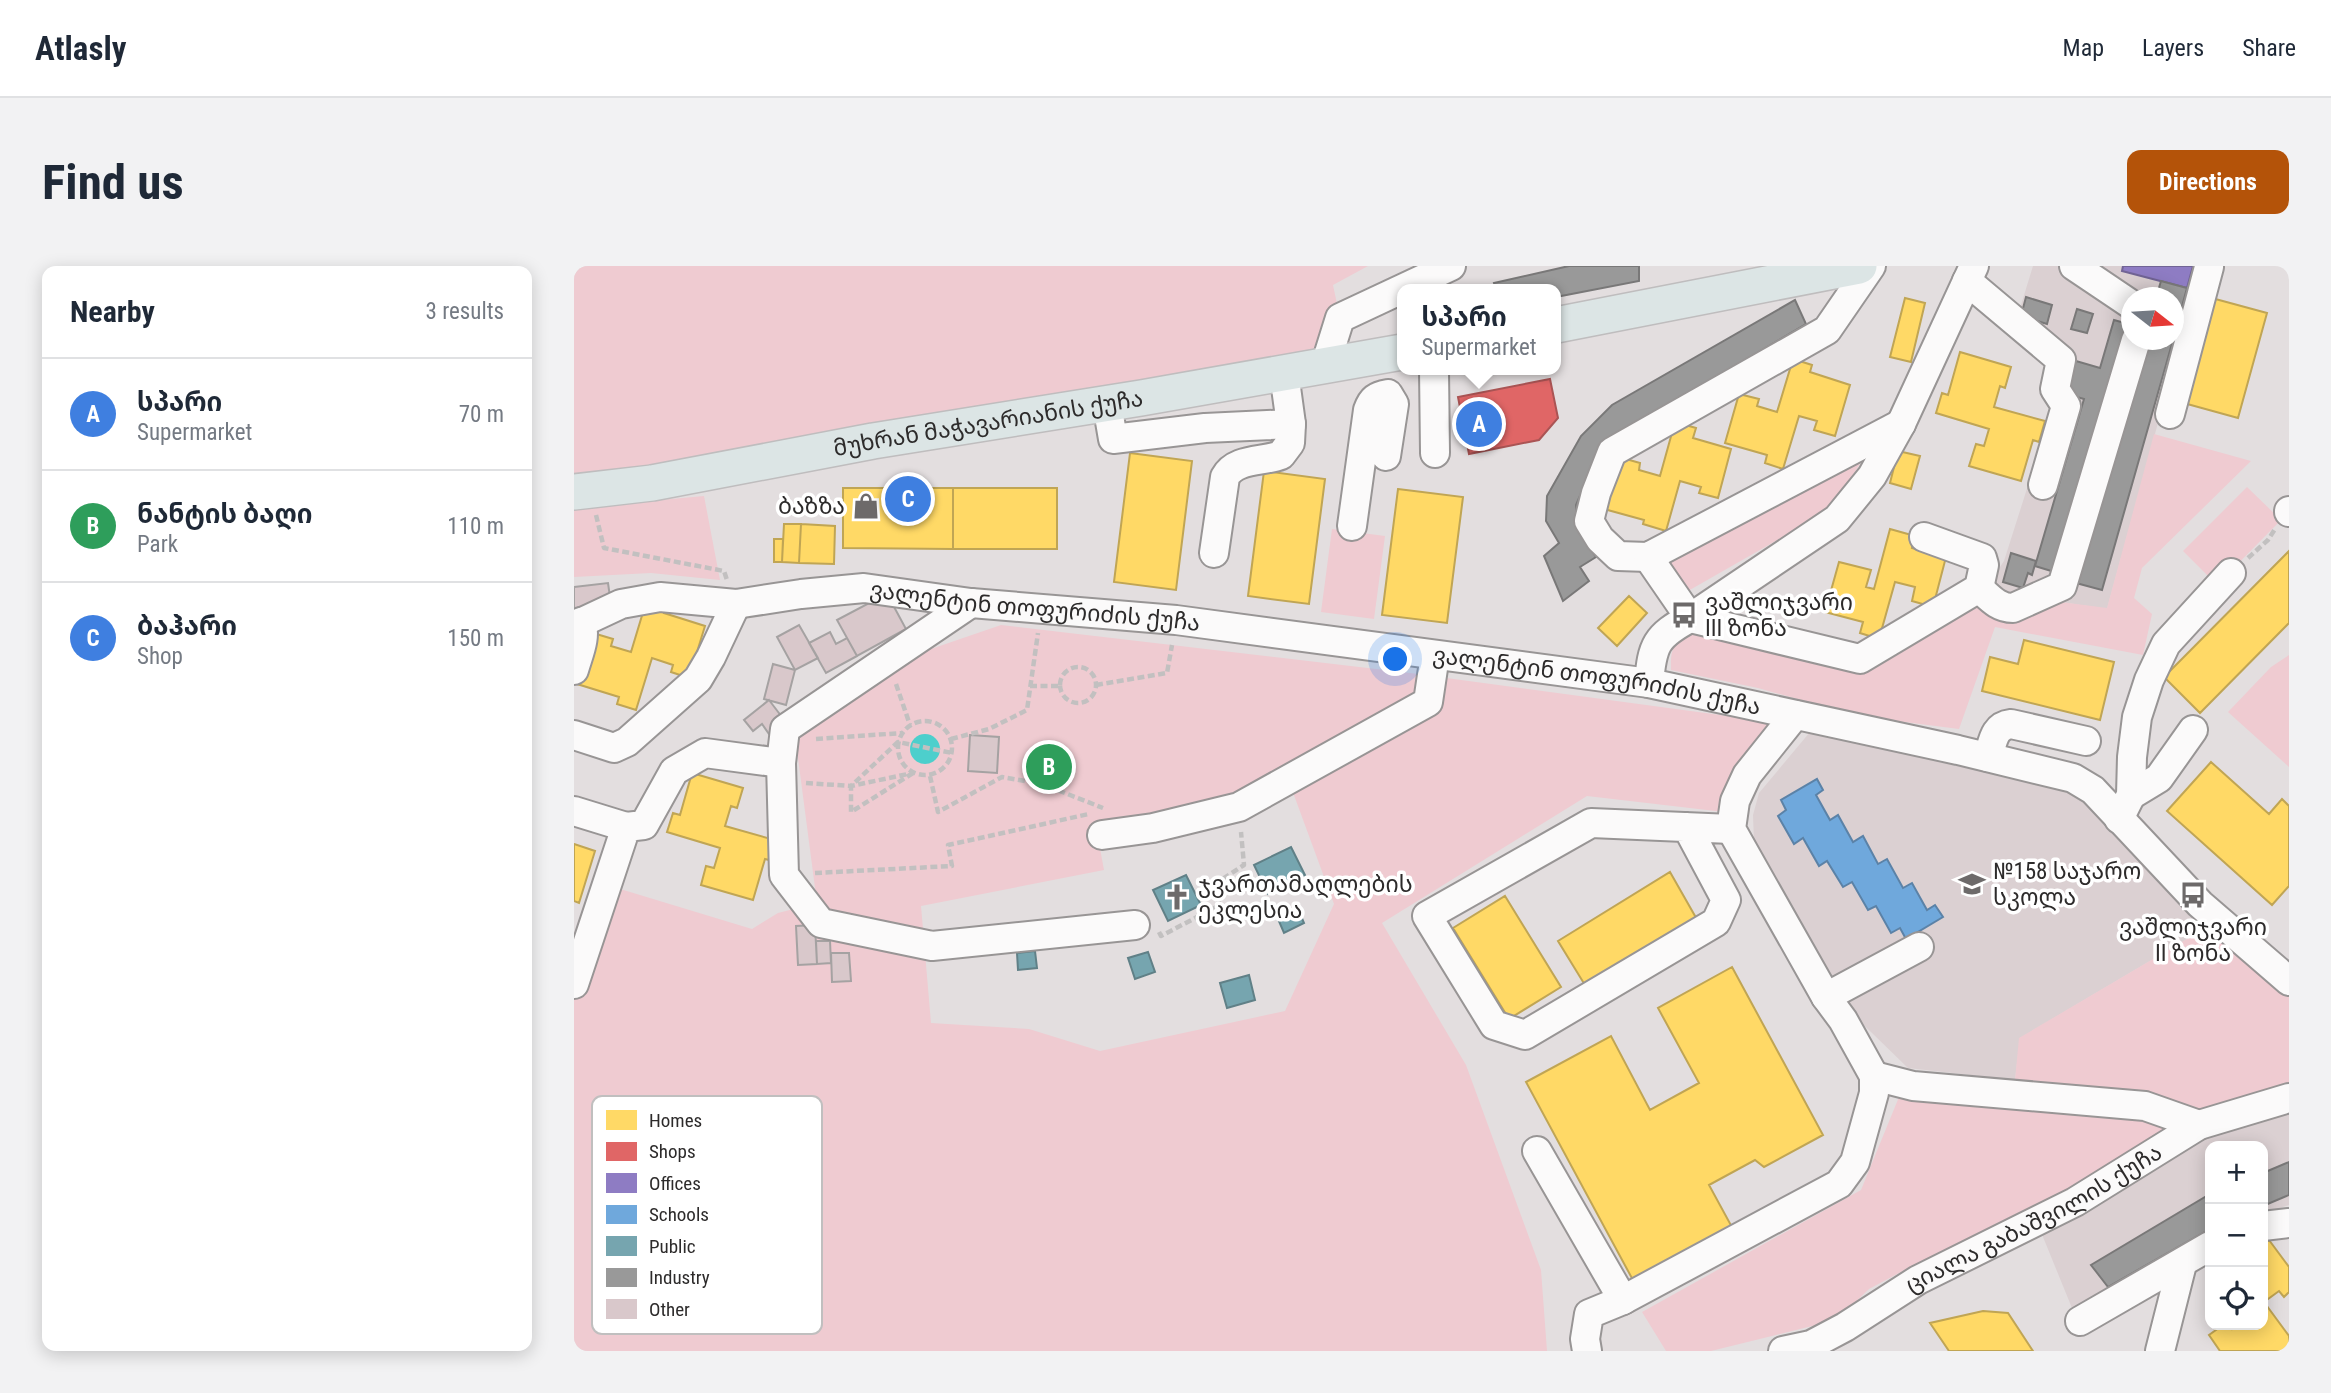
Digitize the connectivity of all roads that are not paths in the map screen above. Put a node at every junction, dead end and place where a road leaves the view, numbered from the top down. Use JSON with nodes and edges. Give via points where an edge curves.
{"nodes":[{"id":1,"x":1451,"y":266,"type":"edge"},
{"id":2,"x":1859,"y":266,"type":"edge"},
{"id":3,"x":1871,"y":266,"type":"edge"},
{"id":4,"x":2074,"y":266,"type":"edge"},
{"id":5,"x":2210,"y":266,"type":"edge"},
{"id":6,"x":1970,"y":274,"type":"edge"},
{"id":7,"x":1413,"y":284,"type":"edge"},
{"id":8,"x":1397,"y":291,"type":"edge"},
{"id":9,"x":2121,"y":298,"type":"edge"},
{"id":10,"x":1340,"y":318,"type":"junction"},
{"id":11,"x":1561,"y":324,"type":"edge"},
{"id":12,"x":2133,"y":350,"type":"edge"},
{"id":13,"x":1387,"y":355,"type":"edge"},
{"id":14,"x":1325,"y":366,"type":"junction"},
{"id":15,"x":1284,"y":373,"type":"junction"},
{"id":16,"x":1434,"y":375,"type":"edge"},
{"id":17,"x":1388,"y":394,"type":"junction"},
{"id":18,"x":1107,"y":404,"type":"junction"},
{"id":19,"x":2170,"y":414,"type":"dead end"},
{"id":20,"x":1291,"y":424,"type":"junction"},
{"id":21,"x":1901,"y":424,"type":"junction"},
{"id":22,"x":1435,"y":453,"type":"dead end"},
{"id":23,"x":1386,"y":456,"type":"dead end"},
{"id":24,"x":2043,"y":485,"type":"dead end"},
{"id":25,"x":582,"y":491,"type":"edge"},
{"id":26,"x":1353,"y":526,"type":"dead end"},
{"id":27,"x":1924,"y":537,"type":"dead end"},
{"id":28,"x":1214,"y":553,"type":"dead end"},
{"id":29,"x":1648,"y":557,"type":"junction"},
{"id":30,"x":2231,"y":573,"type":"road end"},
{"id":31,"x":1979,"y":588,"type":"junction"},
{"id":32,"x":971,"y":603,"type":"junction"},
{"id":33,"x":736,"y":604,"type":"junction"},
{"id":34,"x":1690,"y":618,"type":"junction"},
{"id":35,"x":578,"y":624,"type":"edge"},
{"id":36,"x":1435,"y":655,"type":"junction"},
{"id":37,"x":574,"y":670,"type":"edge"},
{"id":38,"x":1648,"y":683,"type":"junction"},
{"id":39,"x":1795,"y":715,"type":"junction"},
{"id":40,"x":2193,"y":730,"type":"dead end"},
{"id":41,"x":574,"y":735,"type":"edge"},
{"id":42,"x":2086,"y":741,"type":"dead end"},
{"id":43,"x":1988,"y":757,"type":"junction"},
{"id":44,"x":793,"y":776,"type":"junction"},
{"id":45,"x":2125,"y":807,"type":"junction"},
{"id":46,"x":574,"y":811,"type":"edge"},
{"id":47,"x":626,"y":827,"type":"junction"},
{"id":48,"x":1687,"y":827,"type":"junction"},
{"id":49,"x":1731,"y":829,"type":"junction"},
{"id":50,"x":1102,"y":835,"type":"dead end"},
{"id":51,"x":1135,"y":925,"type":"road end"},
{"id":52,"x":1919,"y":947,"type":"dead end"},
{"id":53,"x":576,"y":969,"type":"edge"},
{"id":54,"x":2289,"y":981,"type":"edge"},
{"id":55,"x":1826,"y":997,"type":"junction"},
{"id":56,"x":1874,"y":1076,"type":"junction"},
{"id":57,"x":2289,"y":1098,"type":"edge"},
{"id":58,"x":2199,"y":1125,"type":"junction"},
{"id":59,"x":1537,"y":1151,"type":"dead end"},
{"id":60,"x":2289,"y":1223,"type":"edge"},
{"id":61,"x":2268,"y":1225,"type":"edge"},
{"id":62,"x":2205,"y":1249,"type":"edge"},
{"id":63,"x":2182,"y":1264,"type":"junction"},
{"id":64,"x":1623,"y":1300,"type":"junction"},
{"id":65,"x":2080,"y":1321,"type":"dead end"},
{"id":66,"x":1587,"y":1351,"type":"edge"},
{"id":67,"x":1783,"y":1351,"type":"edge"},
{"id":68,"x":2160,"y":1351,"type":"edge"}],
"edges":[{"from":1,"to":7,"type":"street"},
{"from":2,"to":11,"type":"main road"},
{"from":3,"to":29,"type":"street","via":[[1827,330],[1612,452],[1589,521],[1600,540],[1618,556]]},
{"from":4,"to":9,"type":"street"},
{"from":5,"to":19,"type":"street"},
{"from":6,"to":21,"type":"street"},
{"from":6,"to":24,"type":"street","via":[[2061,360],[2055,389],[2066,406]]},
{"from":8,"to":10,"type":"street"},
{"from":10,"to":13,"type":"street","via":[[1358,355]]},
{"from":10,"to":14,"type":"street"},
{"from":12,"to":31,"type":"street","via":[[2062,586],[2013,608],[1998,606]]},
{"from":13,"to":14,"type":"main road","name":"მუხრან მაჭავარიანის ქუჩა"},
{"from":13,"to":17,"type":"street"},
{"from":14,"to":15,"type":"main road","name":"მუხრან მაჭავარიანის ქუჩა"},
{"from":15,"to":18,"type":"main road","name":"მუხრან მაჭავარიანის ქუჩა"},
{"from":15,"to":20,"type":"street"},
{"from":16,"to":22,"type":"street"},
{"from":17,"to":23,"type":"street","via":[[1394,404]]},
{"from":17,"to":26,"type":"street","via":[[1378,396],[1368,410]]},
{"from":18,"to":20,"type":"street","via":[[1113,439]]},
{"from":18,"to":25,"type":"main road","name":"მუხრან მაჭავარიანის ქუჩა","via":[[873,441],[652,483]]},
{"from":20,"to":28,"type":"street","via":[[1290,443],[1281,455],[1236,465],[1225,477]]},
{"from":21,"to":29,"type":"street"},
{"from":21,"to":34,"type":"street","via":[[1871,476],[1837,519]]},
{"from":27,"to":31,"type":"street","via":[[1982,558]]},
{"from":29,"to":34,"type":"street"},
{"from":30,"to":45,"type":"street","via":[[2166,644],[2149,680],[2137,717]]},
{"from":31,"to":34,"type":"street","via":[[1860,659]]},
{"from":32,"to":33,"type":"street","name":"ვალენტინ თოფურიძის ქუჩა","via":[[864,588]]},
{"from":32,"to":36,"type":"street","name":"ვალენტინ თოფურიძის ქუჩა","via":[[1176,620]]},
{"from":32,"to":44,"type":"street","via":[[785,729]]},
{"from":33,"to":35,"type":"street","name":"ვალენტინ თოფურიძის ქუჩა","via":[[660,597],[621,604]]},
{"from":33,"to":41,"type":"street","via":[[698,679],[627,743],[614,748]]},
{"from":34,"to":38,"type":"street","via":[[1667,630],[1651,656]]},
{"from":35,"to":37,"type":"street","via":[[584,629]]},
{"from":36,"to":38,"type":"street","name":"ვალენტინ თოფურიძის ქუჩა"},
{"from":36,"to":50,"type":"street","via":[[1428,702],[1239,807]]},
{"from":38,"to":39,"type":"street","name":"ვალენტინ თოფურიძის ქუჩა"},
{"from":39,"to":43,"type":"street","name":"ვალენტინ თოფურიძის ქუჩა"},
{"from":39,"to":49,"type":"street","via":[[1747,775],[1735,802]]},
{"from":40,"to":45,"type":"street","via":[[2159,778]]},
{"from":42,"to":43,"type":"street","via":[[2004,724],[1996,732]]},
{"from":43,"to":45,"type":"street","name":"ვალენტინ თოფურიძის ქუჩა","via":[[2073,778]]},
{"from":44,"to":47,"type":"street","via":[[705,753],[674,771],[644,825]]},
{"from":44,"to":51,"type":"street","via":[[784,875],[821,923],[932,946]]},
{"from":45,"to":54,"type":"street","name":"ვალენტინ თოფურიძის ქუჩა","via":[[2200,904]]},
{"from":46,"to":47,"type":"street"},
{"from":47,"to":53,"type":"street"},
{"from":48,"to":48,"type":"street","via":[[1591,822],[1427,916],[1494,1024],[1525,1035],[1716,922],[1727,900]]},
{"from":48,"to":49,"type":"street"},
{"from":49,"to":55,"type":"street"},
{"from":52,"to":55,"type":"street"},
{"from":55,"to":56,"type":"street"},
{"from":56,"to":58,"type":"street","via":[[1913,1086],[2145,1106]]},
{"from":56,"to":64,"type":"street","via":[[1874,1093],[1855,1162],[1839,1184]]},
{"from":57,"to":58,"type":"street","name":"ციალა გაბაშვილის ქუჩა"},
{"from":58,"to":67,"type":"street","name":"ციალა გაბაშვილის ქუჩა","via":[[2075,1202],[1918,1280],[1845,1327],[1811,1345]]},
{"from":59,"to":64,"type":"street"},
{"from":60,"to":61,"type":"street"},
{"from":62,"to":63,"type":"street"},
{"from":63,"to":65,"type":"street"},
{"from":63,"to":68,"type":"street"},
{"from":64,"to":66,"type":"street","via":[[1590,1314]]}]}
